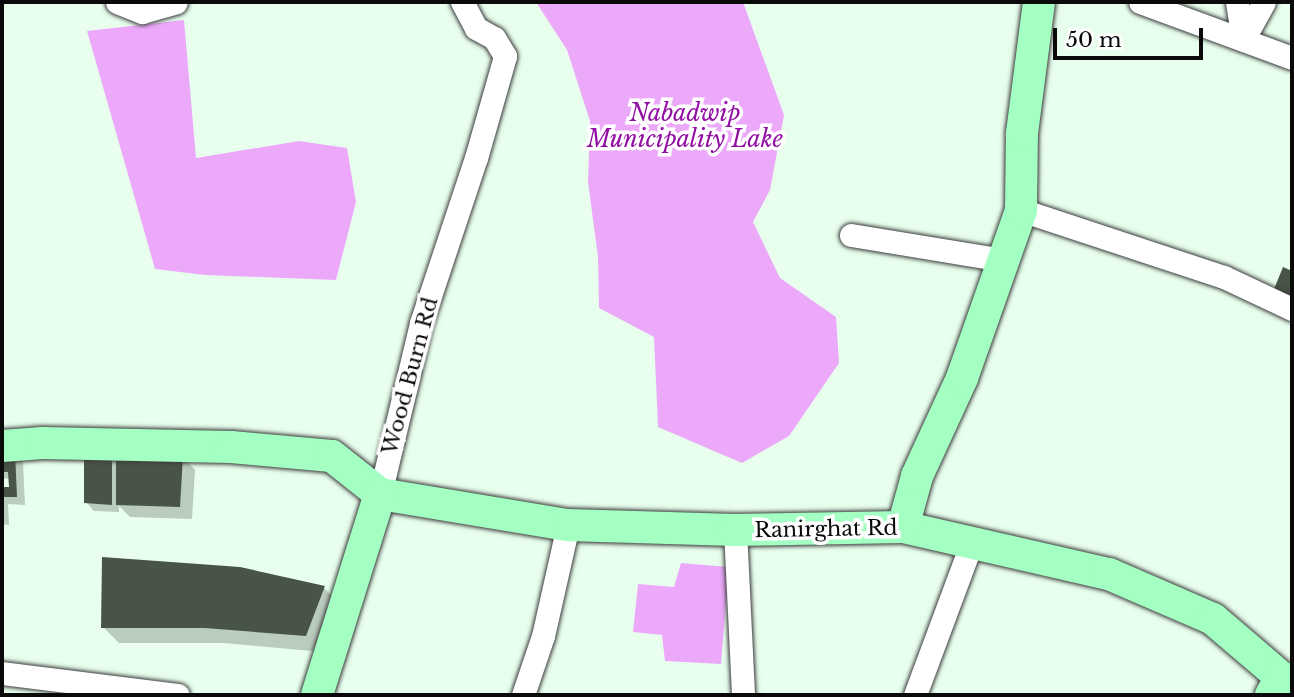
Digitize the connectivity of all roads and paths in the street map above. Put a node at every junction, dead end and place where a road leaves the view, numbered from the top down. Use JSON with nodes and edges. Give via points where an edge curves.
{"nodes":[{"id":1,"x":117,"y":2,"type":"edge"},
{"id":2,"x":176,"y":2,"type":"edge"},
{"id":3,"x":462,"y":2,"type":"edge"},
{"id":4,"x":1039,"y":2,"type":"edge"},
{"id":5,"x":1140,"y":2,"type":"edge"},
{"id":6,"x":1237,"y":2,"type":"edge"},
{"id":7,"x":1264,"y":2,"type":"edge"},
{"id":8,"x":1243,"y":40,"type":"junction"},
{"id":9,"x":1292,"y":58,"type":"edge"},
{"id":10,"x":1021,"y":210,"type":"junction"},
{"id":11,"x":851,"y":235,"type":"dead end"},
{"id":12,"x":1004,"y":260,"type":"junction"},
{"id":13,"x":1292,"y":309,"type":"edge"},
{"id":14,"x":2,"y":446,"type":"edge"},
{"id":15,"x":380,"y":494,"type":"junction"},
{"id":16,"x":568,"y":525,"type":"junction"},
{"id":17,"x":903,"y":527,"type":"junction"},
{"id":18,"x":735,"y":530,"type":"junction"},
{"id":19,"x":972,"y":541,"type":"junction"},
{"id":20,"x":2,"y":673,"type":"edge"},
{"id":21,"x":1276,"y":686,"type":"edge"},
{"id":22,"x":166,"y":695,"type":"edge"},
{"id":23,"x":317,"y":695,"type":"edge"},
{"id":24,"x":523,"y":695,"type":"edge"},
{"id":25,"x":743,"y":695,"type":"edge"},
{"id":26,"x":915,"y":695,"type":"edge"}],
"edges":[{"from":1,"to":2,"type":"street","via":[[142,12]]},
{"from":3,"to":15,"type":"street","name":"Wood Burn Rd","via":[[476,28],[494,38],[505,57],[421,323]]},
{"from":4,"to":10,"type":"street","via":[[1023,133]]},
{"from":5,"to":8,"type":"street"},
{"from":6,"to":8,"type":"street"},
{"from":7,"to":8,"type":"street"},
{"from":8,"to":9,"type":"street"},
{"from":10,"to":12,"type":"street"},
{"from":10,"to":13,"type":"street","via":[[1224,277]]},
{"from":11,"to":12,"type":"street"},
{"from":12,"to":17,"type":"street","via":[[962,378],[917,476]]},
{"from":14,"to":15,"type":"street","via":[[231,447],[332,456]]},
{"from":15,"to":16,"type":"street","name":"Ranirghat Rd"},
{"from":15,"to":23,"type":"street","name":"Wood Burn Rd"},
{"from":16,"to":18,"type":"street","name":"Ranirghat Rd"},
{"from":16,"to":24,"type":"street","via":[[543,636]]},
{"from":17,"to":18,"type":"street","name":"Ranirghat Rd"},
{"from":17,"to":19,"type":"street","name":"Ranirghat Rd"},
{"from":18,"to":25,"type":"street"},
{"from":19,"to":21,"type":"street","name":"Ranirghat Rd","via":[[1109,574],[1213,619]]},
{"from":19,"to":26,"type":"street"},
{"from":20,"to":22,"type":"street"}]}
